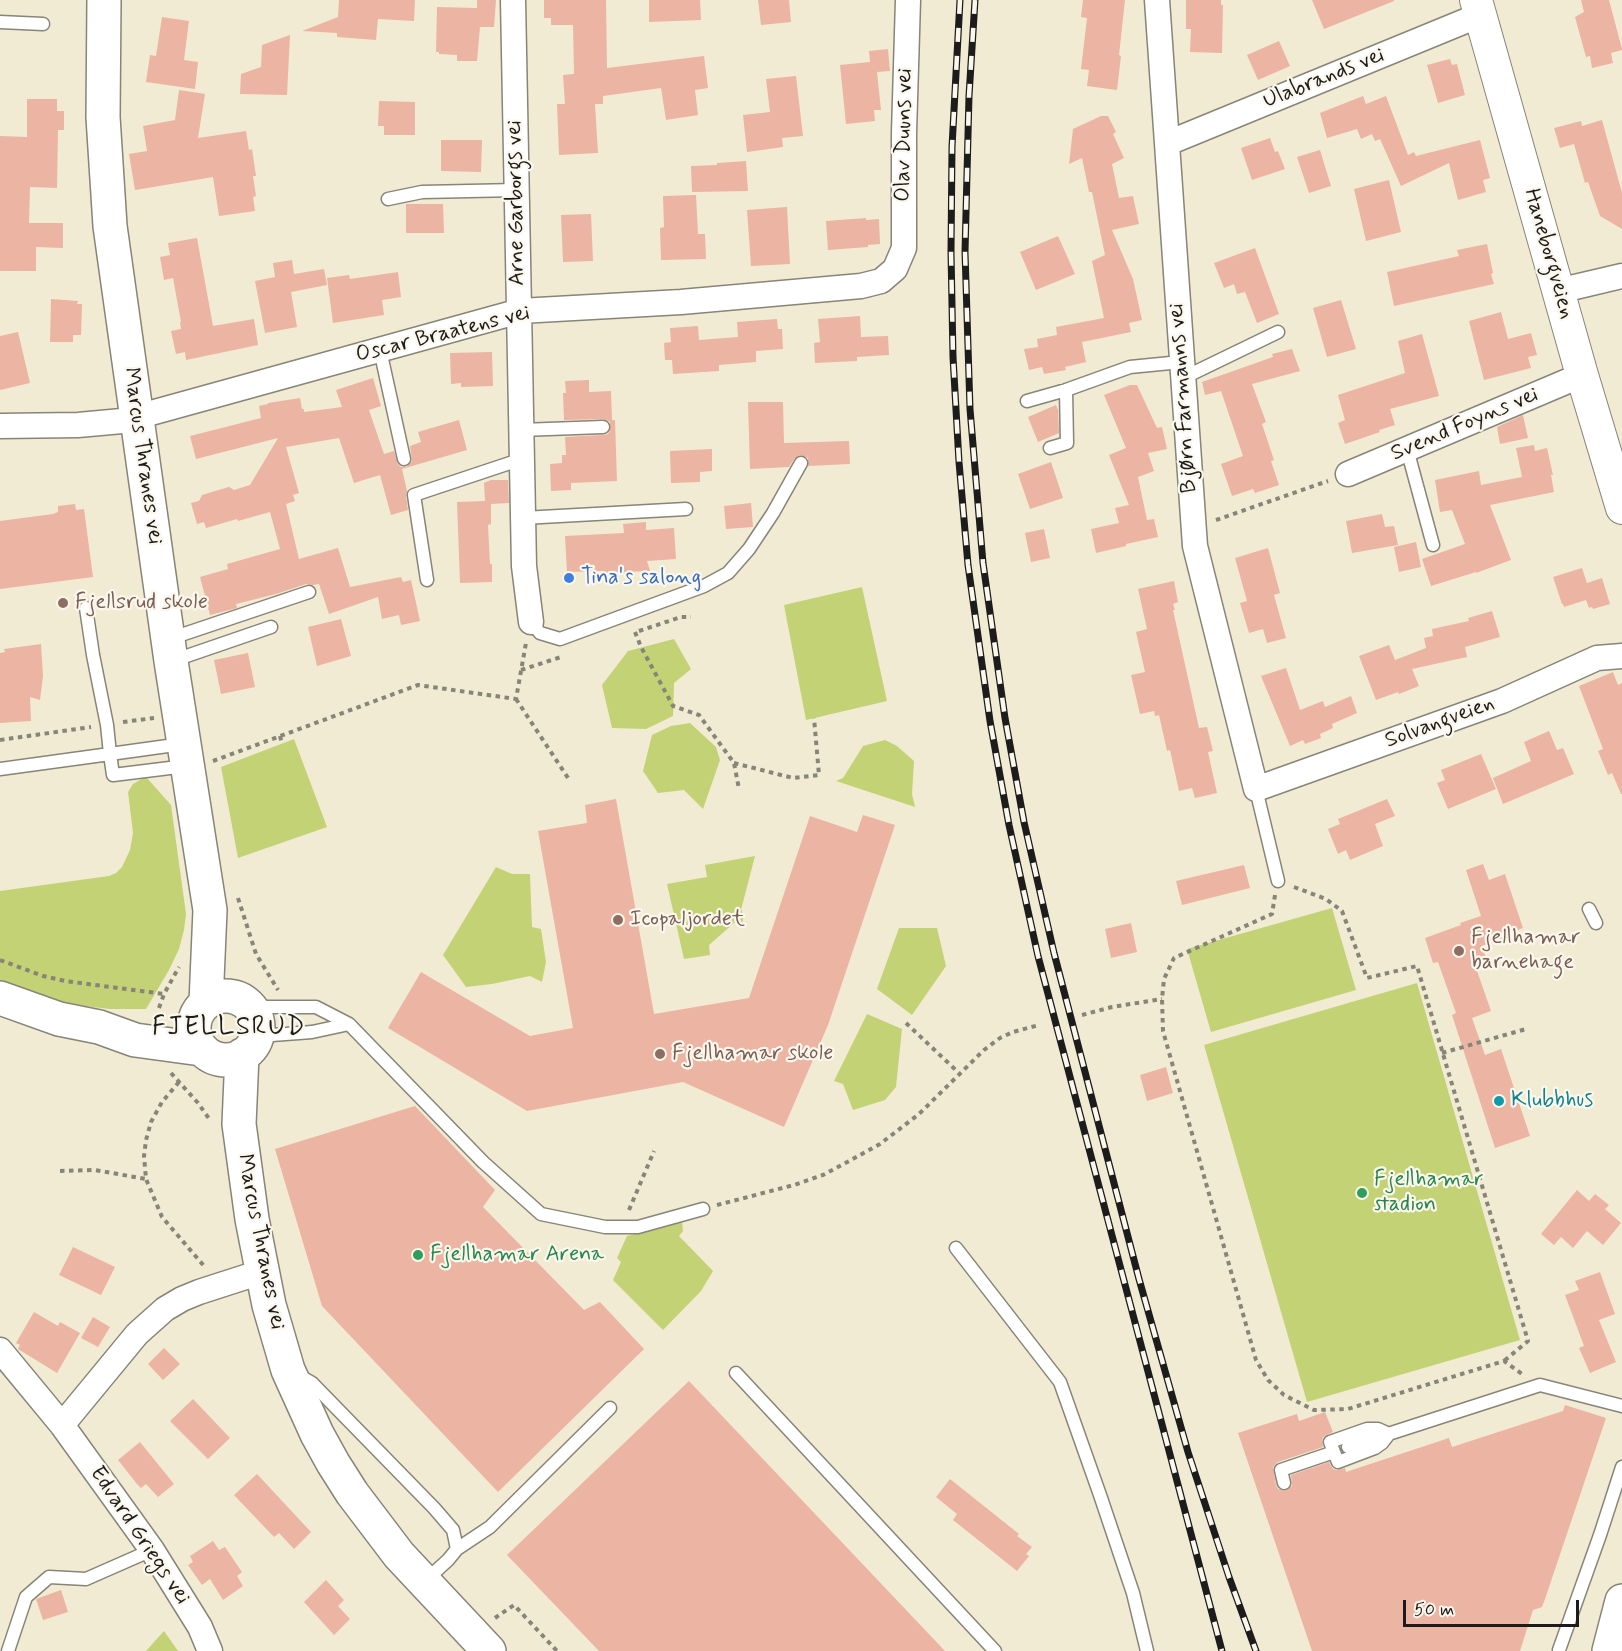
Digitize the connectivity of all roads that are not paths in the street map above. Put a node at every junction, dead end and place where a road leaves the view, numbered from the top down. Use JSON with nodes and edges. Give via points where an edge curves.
{"nodes":[{"id":1,"x":104,"y":0,"type":"edge"},
{"id":2,"x":513,"y":0,"type":"edge"},
{"id":3,"x":908,"y":0,"type":"edge"},
{"id":4,"x":1157,"y":0,"type":"edge"},
{"id":5,"x":1478,"y":8,"type":"edge"},
{"id":6,"x":0,"y":22,"type":"edge"},
{"id":7,"x":43,"y":24,"type":"dead end"},
{"id":8,"x":1168,"y":143,"type":"junction"},
{"id":9,"x":517,"y":190,"type":"junction"},
{"id":10,"x":388,"y":199,"type":"dead end"},
{"id":11,"x":896,"y":269,"type":"joint"},
{"id":12,"x":1622,"y":276,"type":"edge"},
{"id":13,"x":1558,"y":291,"type":"junction"},
{"id":14,"x":520,"y":311,"type":"junction"},
{"id":15,"x":1278,"y":332,"type":"dead end"},
{"id":16,"x":380,"y":350,"type":"junction"},
{"id":17,"x":1182,"y":370,"type":"junction"},
{"id":18,"x":1582,"y":375,"type":"junction"},
{"id":19,"x":1066,"y":390,"type":"junction"},
{"id":20,"x":1027,"y":401,"type":"dead end"},
{"id":21,"x":136,"y":418,"type":"junction"},
{"id":22,"x":0,"y":426,"type":"edge"},
{"id":23,"x":603,"y":427,"type":"dead end"},
{"id":24,"x":521,"y":430,"type":"junction"},
{"id":25,"x":1050,"y":448,"type":"dead end"},
{"id":26,"x":1407,"y":449,"type":"junction"},
{"id":27,"x":404,"y":459,"type":"dead end"},
{"id":28,"x":522,"y":459,"type":"junction"},
{"id":29,"x":801,"y":463,"type":"dead end"},
{"id":30,"x":1348,"y":474,"type":"road end"},
{"id":31,"x":1622,"y":508,"type":"edge"},
{"id":32,"x":686,"y":509,"type":"dead end"},
{"id":33,"x":523,"y":518,"type":"junction"},
{"id":34,"x":1433,"y":545,"type":"dead end"},
{"id":35,"x":427,"y":580,"type":"dead end"},
{"id":36,"x":309,"y":592,"type":"dead end"},
{"id":37,"x":86,"y":608,"type":"dead end"},
{"id":38,"x":531,"y":622,"type":"joint"},
{"id":39,"x":271,"y":627,"type":"dead end"},
{"id":40,"x":169,"y":650,"type":"junction"},
{"id":41,"x":1622,"y":656,"type":"edge"},
{"id":42,"x":110,"y":754,"type":"junction"},
{"id":43,"x":192,"y":758,"type":"junction"},
{"id":44,"x":0,"y":769,"type":"edge"},
{"id":45,"x":1256,"y":789,"type":"junction"},
{"id":46,"x":1278,"y":881,"type":"road end"},
{"id":47,"x":1589,"y":909,"type":"dead end"},
{"id":48,"x":1596,"y":923,"type":"dead end"},
{"id":49,"x":0,"y":998,"type":"edge"},
{"id":50,"x":222,"y":1006,"type":"junction"},
{"id":51,"x":349,"y":1024,"type":"junction"},
{"id":52,"x":99,"y":1027,"type":"junction"},
{"id":53,"x":228,"y":1050,"type":"junction"},
{"id":54,"x":703,"y":1209,"type":"road end"},
{"id":55,"x":956,"y":1248,"type":"dead end"},
{"id":56,"x":261,"y":1272,"type":"junction"},
{"id":57,"x":0,"y":1350,"type":"edge"},
{"id":58,"x":288,"y":1370,"type":"junction"},
{"id":59,"x":736,"y":1373,"type":"dead end"},
{"id":60,"x":1622,"y":1406,"type":"edge"},
{"id":61,"x":610,"y":1408,"type":"dead end"},
{"id":62,"x":62,"y":1425,"type":"junction"},
{"id":63,"x":1389,"y":1434,"type":"junction"},
{"id":64,"x":1348,"y":1447,"type":"dead end"},
{"id":65,"x":1334,"y":1452,"type":"junction"},
{"id":66,"x":1622,"y":1467,"type":"edge"},
{"id":67,"x":1284,"y":1483,"type":"dead end"},
{"id":68,"x":457,"y":1549,"type":"junction"},
{"id":69,"x":152,"y":1550,"type":"junction"},
{"id":70,"x":424,"y":1582,"type":"junction"},
{"id":71,"x":1622,"y":1601,"type":"edge"},
{"id":72,"x":1559,"y":1650,"type":"edge"},
{"id":73,"x":8,"y":1651,"type":"edge"},
{"id":74,"x":210,"y":1651,"type":"edge"},
{"id":75,"x":489,"y":1651,"type":"edge"},
{"id":76,"x":995,"y":1651,"type":"edge"},
{"id":77,"x":1147,"y":1651,"type":"edge"},
{"id":78,"x":1609,"y":1651,"type":"edge"}],
"edges":[{"from":1,"to":21,"type":"main road","name":"Marcus Thranes vei","via":[[103,117],[108,195]]},
{"from":2,"to":9,"type":"street","name":"Arne Garborgs vei"},
{"from":3,"to":11,"type":"street","name":"Olav Duuns vei","via":[[903,248]]},
{"from":4,"to":8,"type":"street","name":"Bjørn Farmanns vei"},
{"from":5,"to":8,"type":"street","name":"Ulabrands vei"},
{"from":5,"to":13,"type":"street","name":"Haneborgveien"},
{"from":6,"to":7,"type":"lane"},
{"from":8,"to":17,"type":"street","name":"Bjørn Farmanns vei"},
{"from":9,"to":10,"type":"lane","via":[[422,192]]},
{"from":9,"to":14,"type":"street","name":"Arne Garborgs vei"},
{"from":11,"to":14,"type":"street","name":"Oscar Braatens vei","via":[[881,280],[861,286]]},
{"from":12,"to":13,"type":"street"},
{"from":13,"to":18,"type":"street","name":"Haneborgveien"},
{"from":14,"to":16,"type":"street","name":"Oscar Braatens vei"},
{"from":14,"to":24,"type":"street","name":"Arne Garborgs vei"},
{"from":15,"to":17,"type":"lane"},
{"from":16,"to":21,"type":"street","name":"Oscar Braatens vei"},
{"from":16,"to":27,"type":"lane"},
{"from":17,"to":19,"type":"lane","via":[[1130,367]]},
{"from":17,"to":45,"type":"street","name":"Bjørn Farmanns vei","via":[[1195,546]]},
{"from":18,"to":26,"type":"street","name":"Svend Foyns vei"},
{"from":18,"to":31,"type":"street","name":"Haneborgveien"},
{"from":19,"to":20,"type":"lane"},
{"from":19,"to":25,"type":"lane","via":[[1067,444]]},
{"from":21,"to":22,"type":"street","name":"Oscar Braatens vei","via":[[108,424]]},
{"from":21,"to":40,"type":"main road","name":"Marcus Thranes vei"},
{"from":23,"to":24,"type":"lane"},
{"from":24,"to":28,"type":"street","name":"Arne Garborgs vei"},
{"from":26,"to":30,"type":"street","name":"Svend Foyns vei"},
{"from":26,"to":34,"type":"lane"},
{"from":28,"to":33,"type":"street","name":"Arne Garborgs vei"},
{"from":28,"to":35,"type":"lane","via":[[414,495]]},
{"from":29,"to":38,"type":"lane","via":[[773,513],[728,573],[704,586],[560,639],[540,633]]},
{"from":32,"to":33,"type":"lane"},
{"from":33,"to":38,"type":"street","name":"Arne Garborgs vei"},
{"from":36,"to":40,"type":"lane"},
{"from":37,"to":42,"type":"lane"},
{"from":39,"to":40,"type":"lane"},
{"from":40,"to":43,"type":"main road","name":"Marcus Thranes vei"},
{"from":41,"to":45,"type":"street","name":"Solvangveien","via":[[1597,658],[1502,701]]},
{"from":42,"to":43,"type":"lane"},
{"from":42,"to":43,"type":"lane","via":[[113,776]]},
{"from":42,"to":44,"type":"lane"},
{"from":43,"to":50,"type":"main road","name":"Marcus Thranes vei","via":[[210,910],[224,943]]},
{"from":45,"to":46,"type":"lane"},
{"from":47,"to":48,"type":"lane"},
{"from":49,"to":52,"type":"main road","via":[[59,1019]]},
{"from":50,"to":51,"type":"lane","via":[[316,1007]]},
{"from":50,"to":52,"type":"main road","via":[[178,1019]]},
{"from":50,"to":53,"type":"main road","via":[[257,1022],[258,1030]]},
{"from":50,"to":53,"type":"main road","via":[[194,1024],[194,1033],[196,1041]]},
{"from":51,"to":53,"type":"lane","via":[[272,1035]]},
{"from":51,"to":54,"type":"lane","via":[[483,1162],[541,1214],[605,1227],[638,1227]]},
{"from":52,"to":53,"type":"main road","via":[[135,1040]]},
{"from":53,"to":56,"type":"main road","name":"Marcus Thranes vei","via":[[226,1125]]},
{"from":55,"to":77,"type":"lane","via":[[1060,1382],[1132,1593]]},
{"from":56,"to":58,"type":"main road","name":"Marcus Thranes vei"},
{"from":56,"to":62,"type":"street","via":[[182,1299],[165,1310],[137,1334]]},
{"from":57,"to":62,"type":"street","name":"Edvard Griegs vei"},
{"from":58,"to":68,"type":"lane","via":[[312,1383],[434,1508],[453,1530]]},
{"from":58,"to":70,"type":"main road","name":"Marcus Thranes vei","via":[[317,1434],[352,1493]]},
{"from":59,"to":76,"type":"lane"},
{"from":60,"to":63,"type":"lane","via":[[1540,1384]]},
{"from":61,"to":68,"type":"lane","via":[[490,1527]]},
{"from":62,"to":69,"type":"street","name":"Edvard Griegs vei"},
{"from":63,"to":64,"type":"lane"},
{"from":63,"to":65,"type":"lane","via":[[1376,1448],[1338,1462]]},
{"from":63,"to":65,"type":"lane","via":[[1378,1429],[1343,1437],[1330,1442]]},
{"from":65,"to":67,"type":"lane","via":[[1281,1470]]},
{"from":66,"to":72,"type":"lane"},
{"from":68,"to":70,"type":"lane"},
{"from":69,"to":73,"type":"lane","via":[[86,1579],[49,1577],[26,1597]]},
{"from":69,"to":74,"type":"street","name":"Edvard Griegs vei","via":[[200,1627]]},
{"from":70,"to":75,"type":"main road","name":"Marcus Thranes vei"},
{"from":71,"to":78,"type":"main road"}]}
